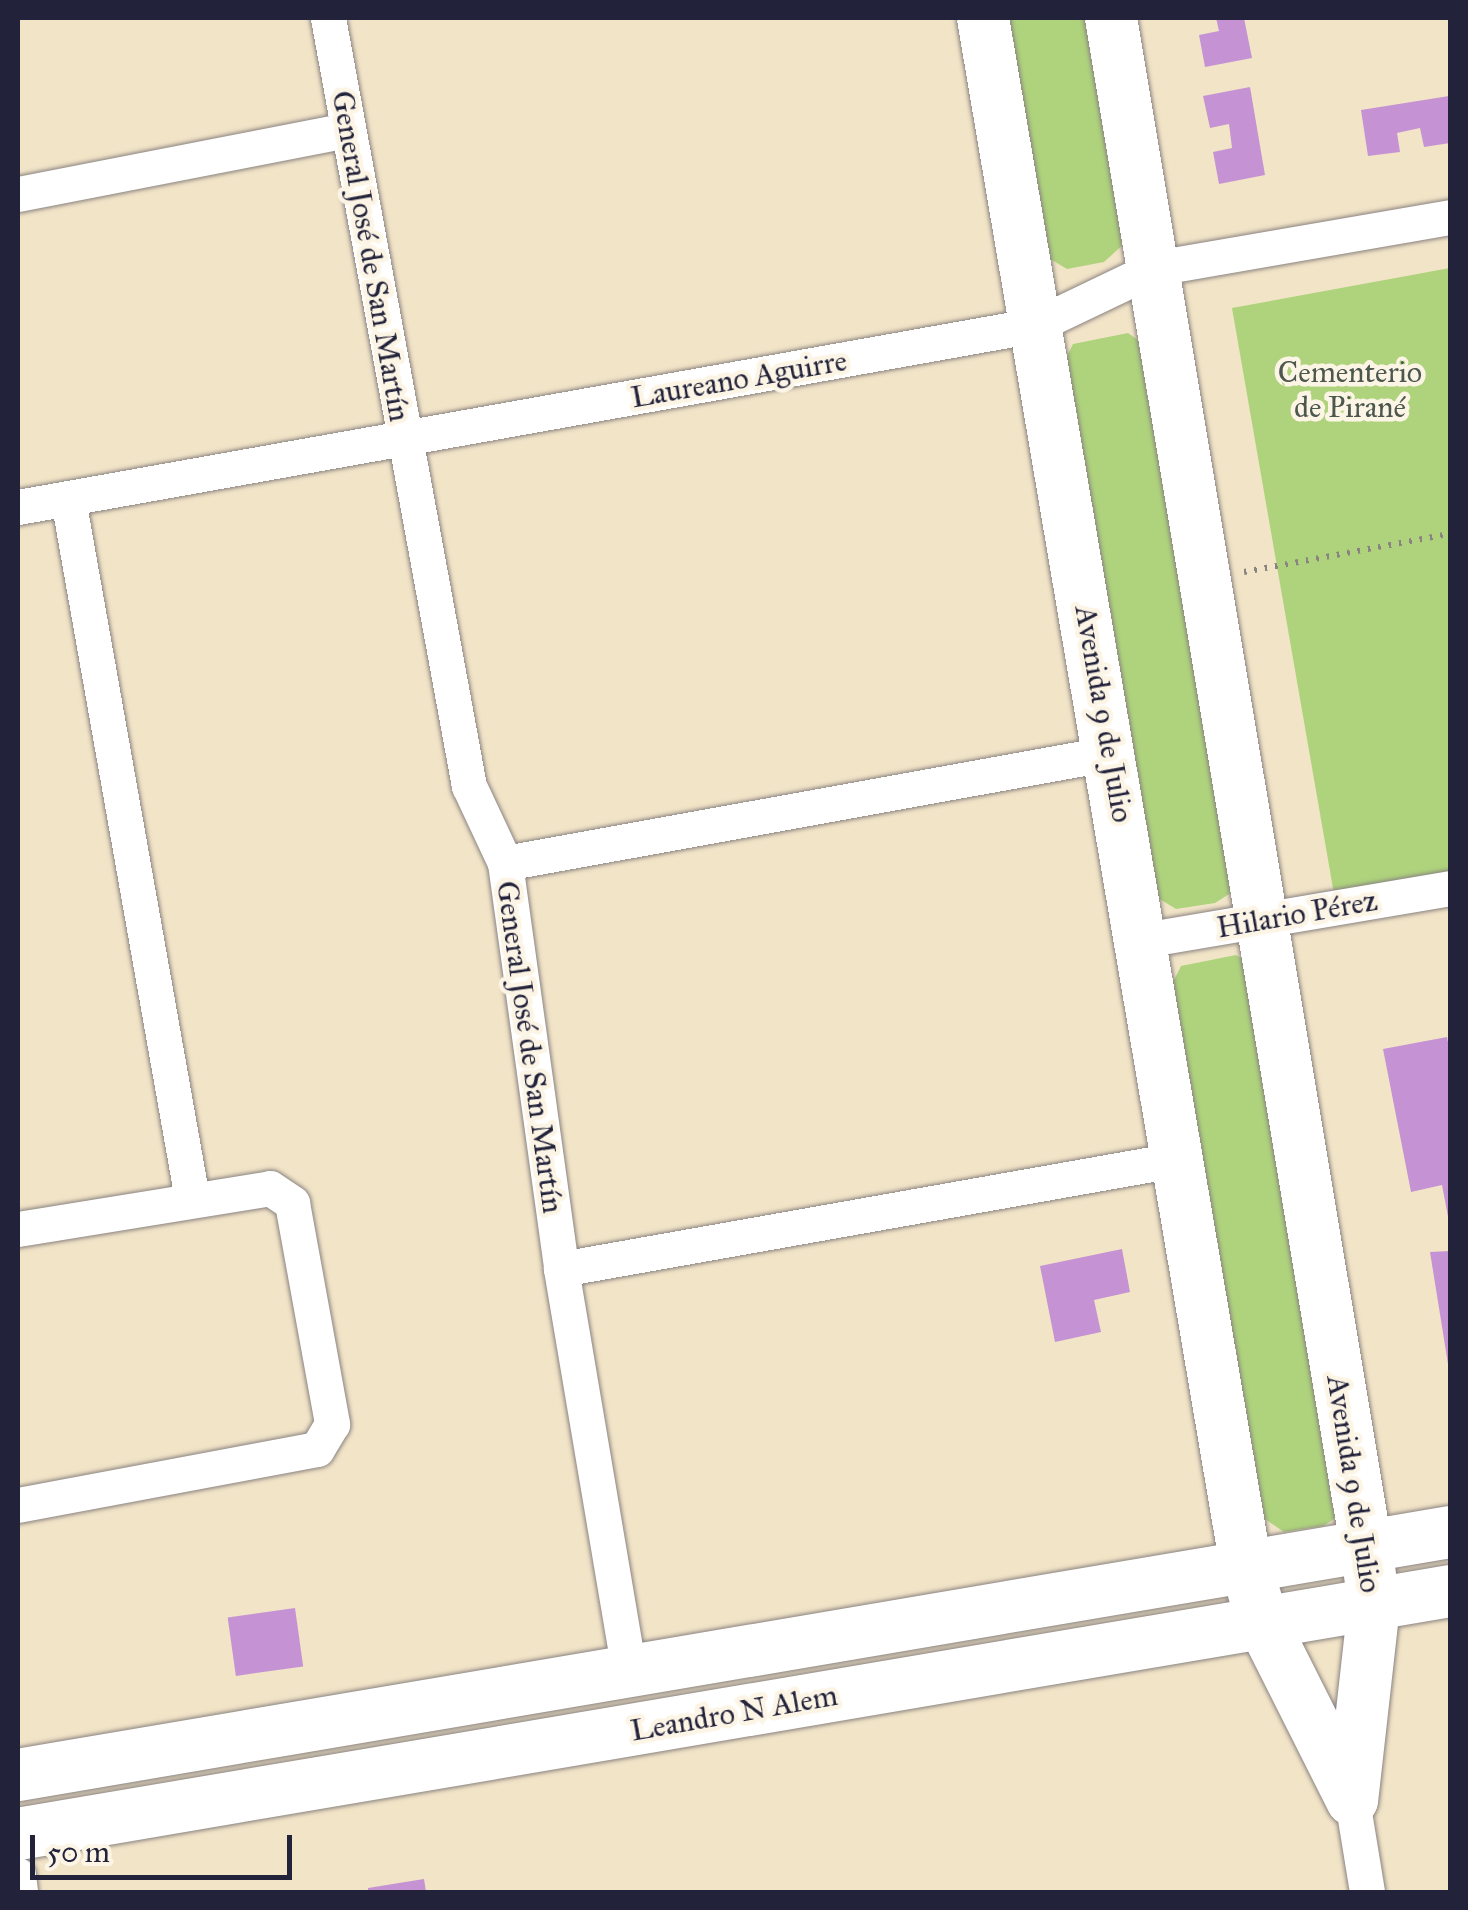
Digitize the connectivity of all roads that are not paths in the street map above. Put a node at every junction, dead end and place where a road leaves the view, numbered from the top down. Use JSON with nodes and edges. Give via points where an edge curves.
{"nodes":[{"id":1,"x":328,"y":18,"type":"edge"},
{"id":2,"x":983,"y":18,"type":"edge"},
{"id":3,"x":1112,"y":18,"type":"edge"},
{"id":4,"x":348,"y":130,"type":"junction"},
{"id":5,"x":18,"y":194,"type":"edge"},
{"id":6,"x":1450,"y":217,"type":"edge"},
{"id":7,"x":1154,"y":268,"type":"junction"},
{"id":8,"x":1036,"y":325,"type":"junction"},
{"id":9,"x":404,"y":439,"type":"junction"},
{"id":10,"x":68,"y":498,"type":"junction"},
{"id":11,"x":18,"y":507,"type":"edge"},
{"id":12,"x":1111,"y":753,"type":"junction"},
{"id":13,"x":505,"y":863,"type":"junction"},
{"id":14,"x":1450,"y":888,"type":"edge"},
{"id":15,"x":1261,"y":920,"type":"junction"},
{"id":16,"x":1143,"y":940,"type":"junction"},
{"id":17,"x":1180,"y":1159,"type":"junction"},
{"id":18,"x":192,"y":1199,"type":"junction"},
{"id":19,"x":18,"y":1229,"type":"edge"},
{"id":20,"x":561,"y":1269,"type":"junction"},
{"id":21,"x":18,"y":1505,"type":"edge"},
{"id":22,"x":1450,"y":1532,"type":"edge"},
{"id":23,"x":1366,"y":1545,"type":"junction"},
{"id":24,"x":1246,"y":1566,"type":"junction"},
{"id":25,"x":1450,"y":1591,"type":"edge"},
{"id":26,"x":1374,"y":1605,"type":"junction"},
{"id":27,"x":1263,"y":1623,"type":"junction"},
{"id":28,"x":629,"y":1672,"type":"junction"},
{"id":29,"x":18,"y":1775,"type":"edge"},
{"id":30,"x":1352,"y":1800,"type":"junction"},
{"id":31,"x":18,"y":1834,"type":"edge"},
{"id":32,"x":18,"y":1875,"type":"edge"},
{"id":33,"x":20,"y":1892,"type":"edge"},
{"id":34,"x":1367,"y":1892,"type":"edge"}],
"edges":[{"from":1,"to":4,"type":"street","name":"General José de San Martín"},
{"from":2,"to":8,"type":"street","name":"Avenida 9 de Julio"},
{"from":3,"to":7,"type":"street","name":"Avenida 9 de Julio"},
{"from":4,"to":5,"type":"street"},
{"from":4,"to":9,"type":"street","name":"General José de San Martín"},
{"from":6,"to":7,"type":"street","name":"Laureano Aguirre"},
{"from":7,"to":8,"type":"street","name":"Laureano Aguirre"},
{"from":7,"to":15,"type":"street","name":"Avenida 9 de Julio"},
{"from":8,"to":9,"type":"street","name":"Laureano Aguirre"},
{"from":8,"to":12,"type":"street","name":"Avenida 9 de Julio"},
{"from":9,"to":10,"type":"street","name":"Laureano Aguirre"},
{"from":9,"to":13,"type":"street","name":"General José de San Martín","via":[[469,786]]},
{"from":10,"to":11,"type":"street","name":"Laureano Aguirre"},
{"from":10,"to":18,"type":"street"},
{"from":12,"to":13,"type":"street"},
{"from":12,"to":16,"type":"street","name":"Avenida 9 de Julio"},
{"from":13,"to":20,"type":"street","name":"General José de San Martín"},
{"from":14,"to":15,"type":"street","name":"Hilario Pérez"},
{"from":15,"to":16,"type":"street","name":"Hilario Pérez"},
{"from":15,"to":23,"type":"street","name":"Avenida 9 de Julio"},
{"from":16,"to":17,"type":"street","name":"Avenida 9 de Julio"},
{"from":17,"to":20,"type":"street"},
{"from":17,"to":24,"type":"street","name":"Avenida 9 de Julio"},
{"from":18,"to":19,"type":"street"},
{"from":18,"to":21,"type":"street","via":[[270,1188],[292,1203],[332,1424],[317,1449]]},
{"from":20,"to":28,"type":"street","name":"General José de San Martín"},
{"from":22,"to":23,"type":"street","name":"Leandro N Alem"},
{"from":23,"to":24,"type":"street","name":"Leandro N Alem"},
{"from":23,"to":26,"type":"street","name":"Avenida 9 de Julio"},
{"from":24,"to":27,"type":"street","name":"Avenida 9 de Julio"},
{"from":24,"to":28,"type":"street","name":"Leandro N Alem"},
{"from":25,"to":26,"type":"street","name":"Leandro N Alem"},
{"from":26,"to":27,"type":"street","name":"Leandro N Alem"},
{"from":26,"to":30,"type":"street","name":"Avenida 9 de Julio"},
{"from":27,"to":30,"type":"street","name":"Avenida 9 de Julio"},
{"from":27,"to":31,"type":"street","name":"Leandro N Alem"},
{"from":28,"to":29,"type":"street","name":"Leandro N Alem"},
{"from":30,"to":34,"type":"street"},
{"from":32,"to":33,"type":"street"}]}
